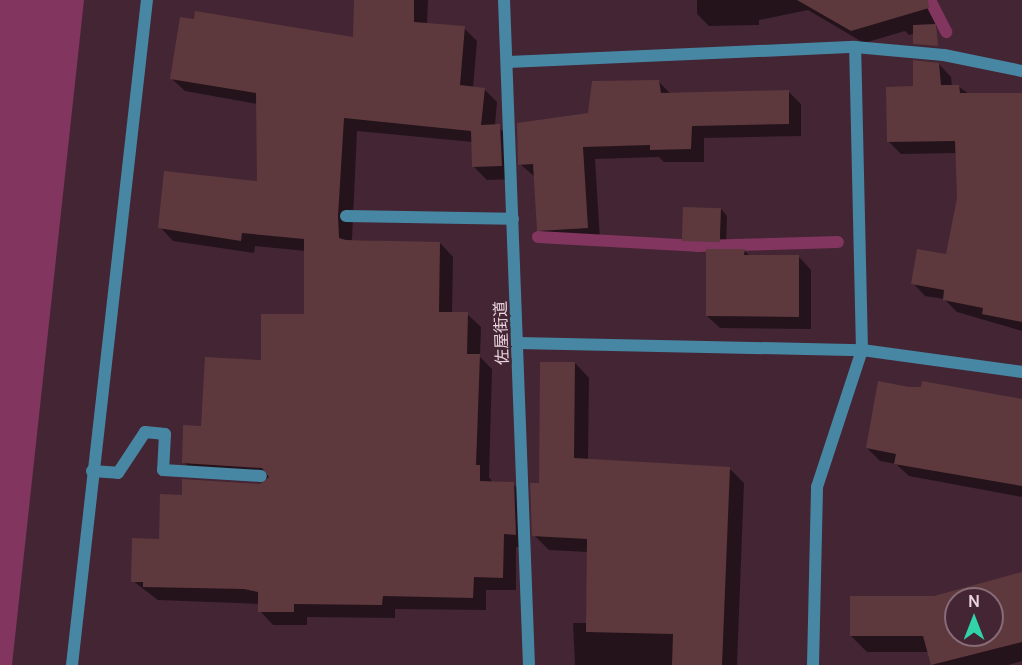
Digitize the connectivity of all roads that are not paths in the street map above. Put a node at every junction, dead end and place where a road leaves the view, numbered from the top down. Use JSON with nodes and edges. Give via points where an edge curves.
{"nodes":[{"id":1,"x":147,"y":0,"type":"edge"},
{"id":2,"x":504,"y":0,"type":"edge"},
{"id":3,"x":855,"y":47,"type":"junction"},
{"id":4,"x":508,"y":62,"type":"junction"},
{"id":5,"x":1022,"y":71,"type":"edge"},
{"id":6,"x":346,"y":216,"type":"dead end"},
{"id":7,"x":513,"y":219,"type":"junction"},
{"id":8,"x":518,"y":343,"type":"junction"},
{"id":9,"x":862,"y":350,"type":"junction"},
{"id":10,"x":1022,"y":372,"type":"edge"},
{"id":11,"x":92,"y":471,"type":"junction"},
{"id":12,"x":261,"y":476,"type":"dead end"},
{"id":13,"x":72,"y":665,"type":"edge"},
{"id":14,"x":530,"y":665,"type":"edge"},
{"id":15,"x":813,"y":665,"type":"edge"}],
"edges":[{"from":1,"to":11,"type":"street"},
{"from":2,"to":4,"type":"street","name":"佐屋街道"},
{"from":3,"to":4,"type":"street"},
{"from":3,"to":5,"type":"street","via":[[944,55]]},
{"from":3,"to":9,"type":"street"},
{"from":4,"to":7,"type":"street","name":"佐屋街道"},
{"from":6,"to":7,"type":"street"},
{"from":7,"to":8,"type":"street","name":"佐屋街道"},
{"from":8,"to":9,"type":"street"},
{"from":8,"to":14,"type":"street","name":"佐屋街道"},
{"from":9,"to":10,"type":"street"},
{"from":9,"to":15,"type":"street","via":[[817,487]]},
{"from":11,"to":12,"type":"street","via":[[118,473],[145,432],[165,434],[163,470]]},
{"from":11,"to":13,"type":"street"}]}
